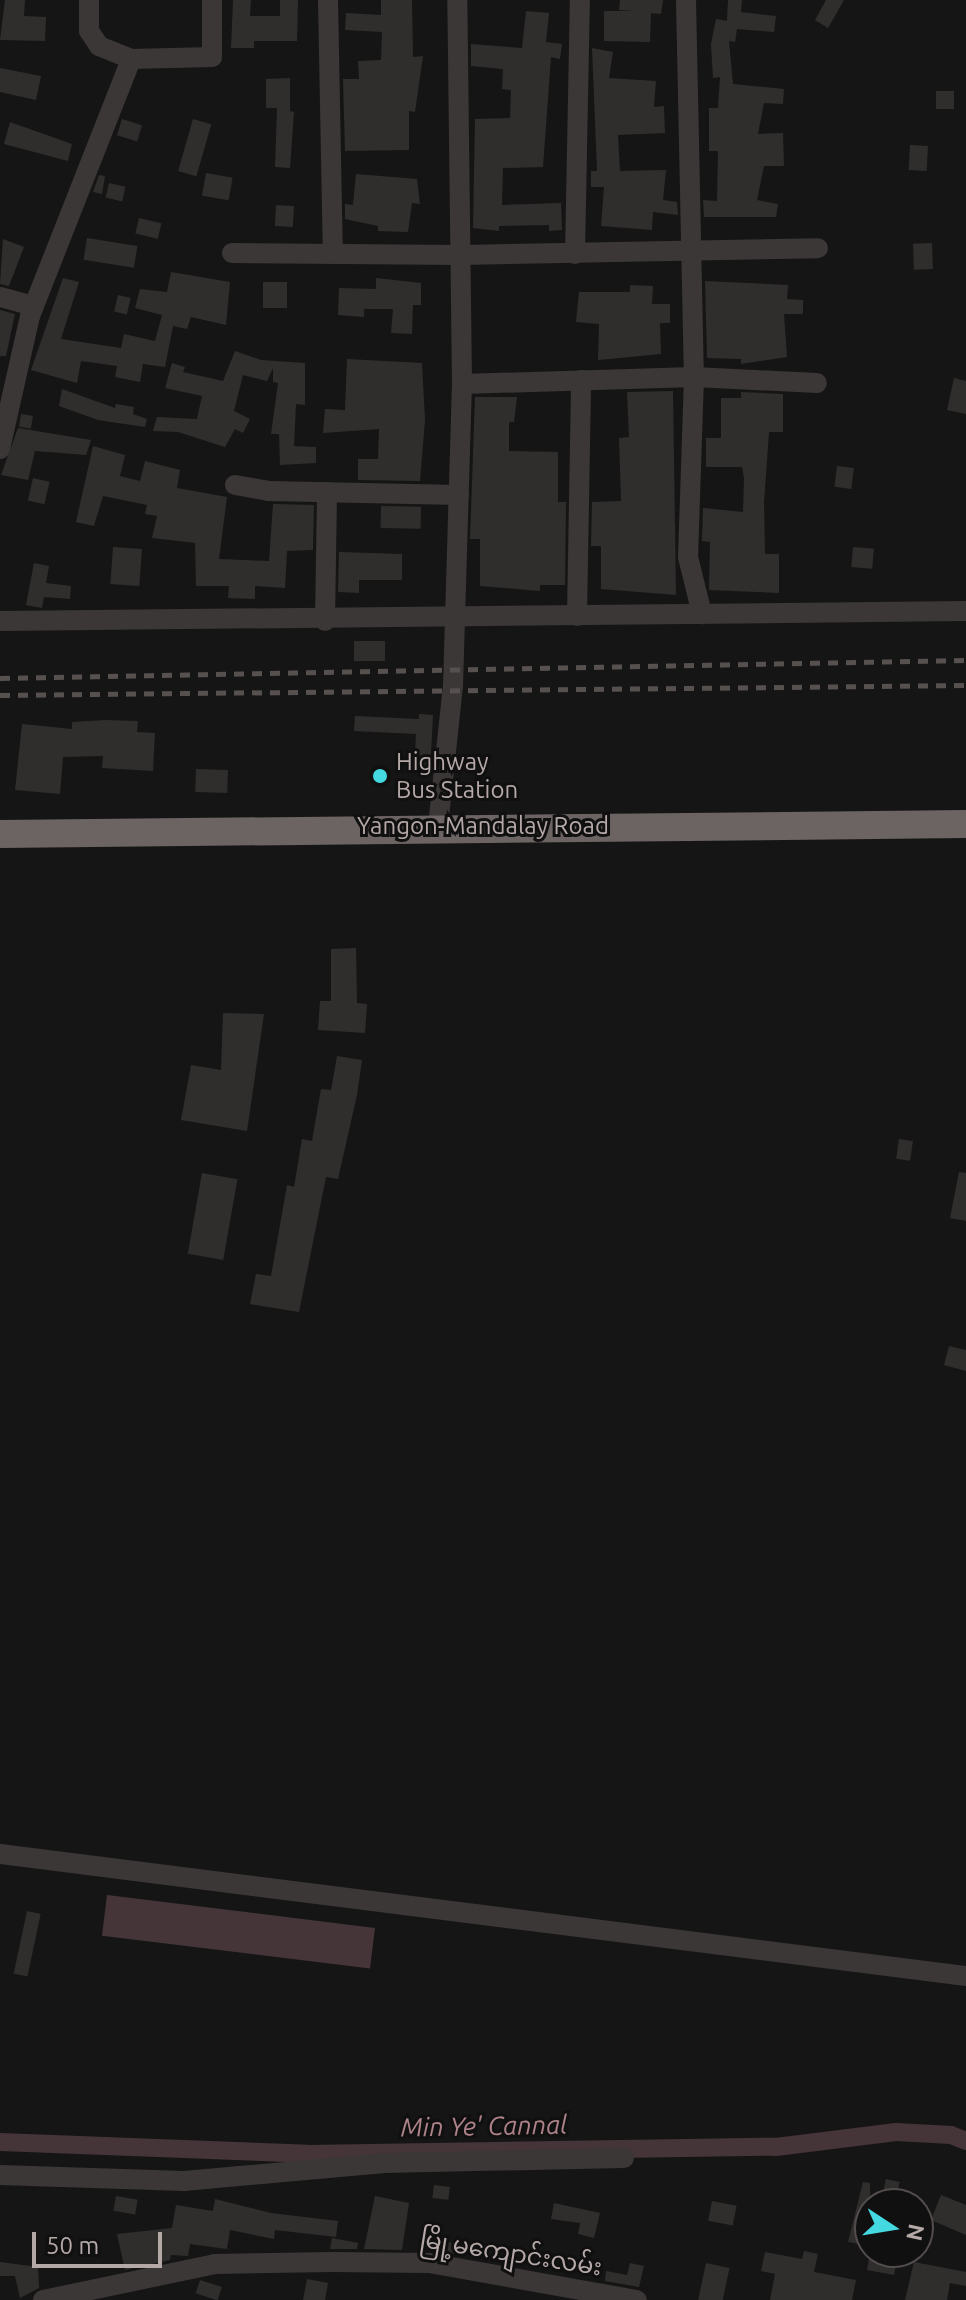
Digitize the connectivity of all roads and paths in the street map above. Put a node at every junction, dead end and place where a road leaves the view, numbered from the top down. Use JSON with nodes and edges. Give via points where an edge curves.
{"nodes":[{"id":1,"x":89,"y":0,"type":"edge"},
{"id":2,"x":212,"y":0,"type":"edge"},
{"id":3,"x":328,"y":0,"type":"edge"},
{"id":4,"x":457,"y":0,"type":"edge"},
{"id":5,"x":580,"y":0,"type":"edge"},
{"id":6,"x":686,"y":0,"type":"edge"},
{"id":7,"x":131,"y":59,"type":"junction"},
{"id":8,"x":818,"y":248,"type":"dead end"},
{"id":9,"x":691,"y":250,"type":"junction"},
{"id":10,"x":232,"y":253,"type":"dead end"},
{"id":11,"x":333,"y":254,"type":"junction"},
{"id":12,"x":575,"y":254,"type":"junction"},
{"id":13,"x":461,"y":255,"type":"junction"},
{"id":14,"x":0,"y":297,"type":"edge"},
{"id":15,"x":34,"y":306,"type":"junction"},
{"id":16,"x":694,"y":377,"type":"junction"},
{"id":17,"x":581,"y":380,"type":"junction"},
{"id":18,"x":817,"y":383,"type":"dead end"},
{"id":19,"x":462,"y":384,"type":"junction"},
{"id":20,"x":0,"y":449,"type":"edge"},
{"id":21,"x":235,"y":485,"type":"dead end"},
{"id":22,"x":327,"y":492,"type":"junction"},
{"id":23,"x":459,"y":495,"type":"junction"},
{"id":24,"x":966,"y":611,"type":"edge"},
{"id":25,"x":702,"y":614,"type":"junction"},
{"id":26,"x":577,"y":616,"type":"junction"},
{"id":27,"x":454,"y":618,"type":"junction"},
{"id":28,"x":0,"y":621,"type":"edge"},
{"id":29,"x":325,"y":621,"type":"junction"},
{"id":30,"x":966,"y":824,"type":"edge"},
{"id":31,"x":438,"y":826,"type":"junction"},
{"id":32,"x":0,"y":834,"type":"edge"},
{"id":33,"x":0,"y":1854,"type":"edge"},
{"id":34,"x":966,"y":1976,"type":"edge"},
{"id":35,"x":624,"y":2158,"type":"dead end"},
{"id":36,"x":0,"y":2175,"type":"edge"},
{"id":37,"x":74,"y":2296,"type":"edge"},
{"id":38,"x":43,"y":2300,"type":"edge"},
{"id":39,"x":637,"y":2300,"type":"edge"}],
"edges":[{"from":1,"to":7,"type":"street","via":[[89,31],[99,46]]},
{"from":2,"to":7,"type":"street","via":[[212,57]]},
{"from":3,"to":11,"type":"street"},
{"from":4,"to":13,"type":"street"},
{"from":5,"to":12,"type":"street"},
{"from":6,"to":9,"type":"street"},
{"from":7,"to":15,"type":"street"},
{"from":8,"to":9,"type":"street"},
{"from":9,"to":12,"type":"street"},
{"from":9,"to":16,"type":"street"},
{"from":10,"to":11,"type":"street"},
{"from":11,"to":13,"type":"street"},
{"from":12,"to":13,"type":"street"},
{"from":13,"to":19,"type":"street"},
{"from":14,"to":15,"type":"street"},
{"from":15,"to":20,"type":"street"},
{"from":16,"to":17,"type":"street"},
{"from":16,"to":18,"type":"street"},
{"from":16,"to":25,"type":"street","via":[[688,557]]},
{"from":17,"to":19,"type":"street"},
{"from":17,"to":26,"type":"street"},
{"from":19,"to":23,"type":"street"},
{"from":21,"to":22,"type":"street"},
{"from":22,"to":23,"type":"street"},
{"from":22,"to":29,"type":"street"},
{"from":23,"to":27,"type":"street"},
{"from":24,"to":25,"type":"street"},
{"from":25,"to":26,"type":"street"},
{"from":26,"to":27,"type":"street"},
{"from":27,"to":29,"type":"street"},
{"from":27,"to":31,"type":"street","via":[[453,686]]},
{"from":28,"to":29,"type":"street"},
{"from":30,"to":31,"type":"highway","name":"Yangon-Mandalay Road"},
{"from":31,"to":32,"type":"highway","name":"Yangon-Mandalay Road"},
{"from":33,"to":34,"type":"street"},
{"from":35,"to":36,"type":"street","via":[[384,2163],[184,2181]]},
{"from":37,"to":38,"type":"street","name":"မြို့မကျောင်းလမ်း"},
{"from":37,"to":39,"type":"street","name":"မြို့မကျောင်းလမ်း","via":[[215,2264],[429,2263]]}]}
